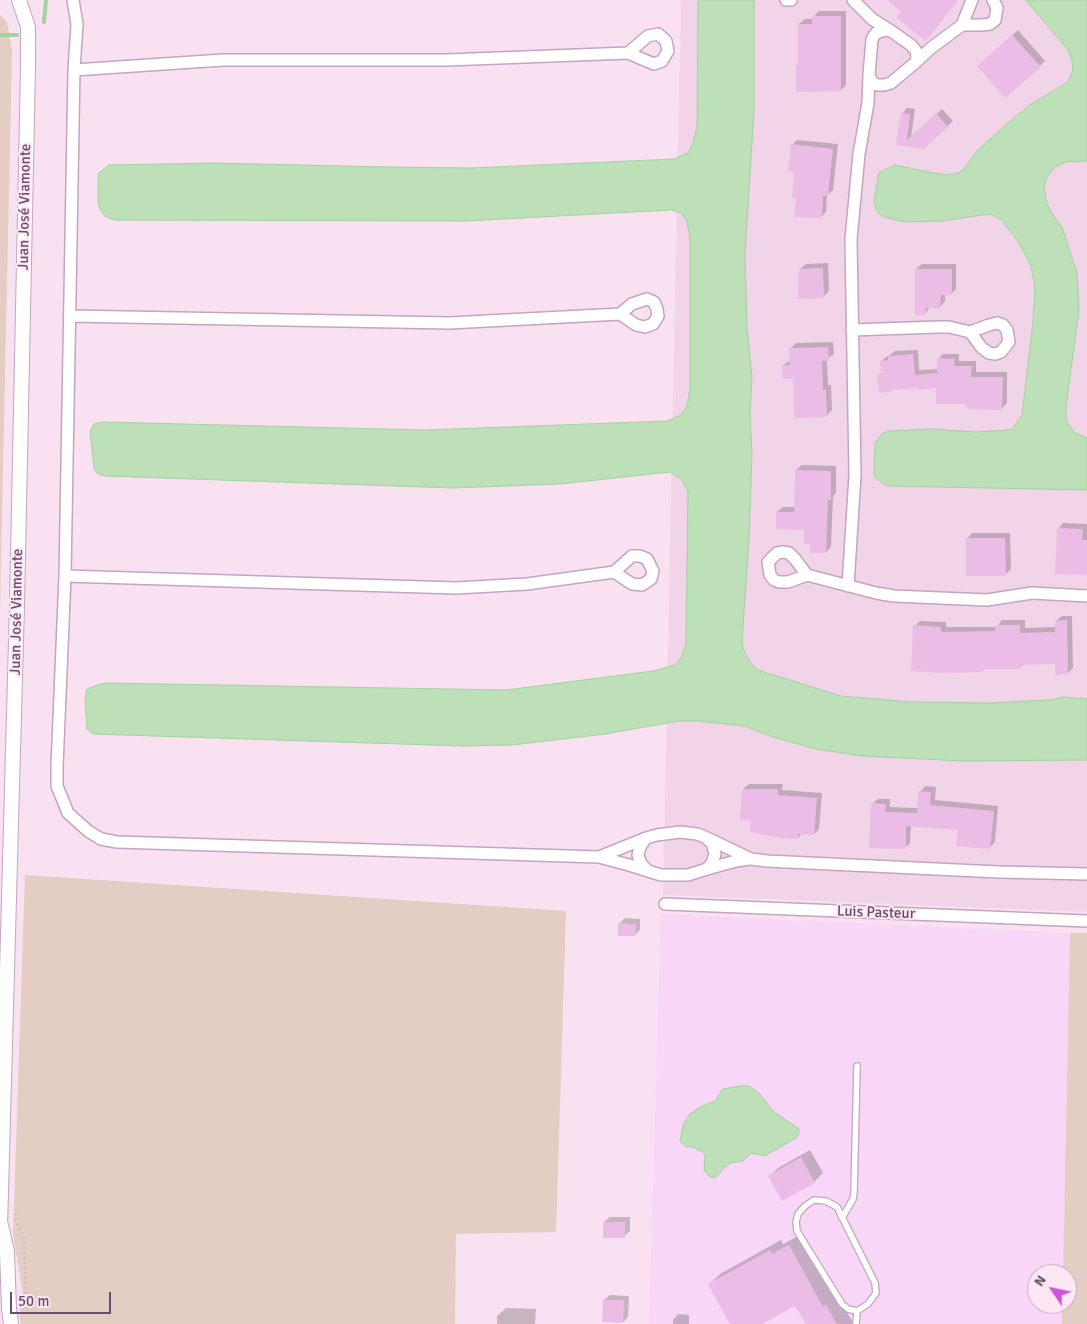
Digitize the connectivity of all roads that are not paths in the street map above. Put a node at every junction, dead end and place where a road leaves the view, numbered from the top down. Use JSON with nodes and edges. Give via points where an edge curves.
{"nodes":[{"id":1,"x":19,"y":0,"type":"edge"},
{"id":2,"x":73,"y":0,"type":"edge"},
{"id":3,"x":786,"y":0,"type":"edge"},
{"id":4,"x":791,"y":0,"type":"edge"},
{"id":5,"x":853,"y":0,"type":"edge"},
{"id":6,"x":972,"y":0,"type":"edge"},
{"id":7,"x":994,"y":0,"type":"edge"},
{"id":8,"x":872,"y":19,"type":"junction"},
{"id":9,"x":962,"y":25,"type":"junction"},
{"id":10,"x":891,"y":31,"type":"junction"},
{"id":11,"x":872,"y":39,"type":"junction"},
{"id":12,"x":911,"y":45,"type":"junction"},
{"id":13,"x":931,"y":48,"type":"junction"},
{"id":14,"x":628,"y":53,"type":"dead end"},
{"id":15,"x":916,"y":62,"type":"junction"},
{"id":16,"x":74,"y":70,"type":"junction"},
{"id":17,"x":869,"y":75,"type":"junction"},
{"id":18,"x":891,"y":83,"type":"junction"},
{"id":19,"x":868,"y":103,"type":"junction"},
{"id":20,"x":620,"y":314,"type":"dead end"},
{"id":21,"x":70,"y":316,"type":"junction"},
{"id":22,"x":852,"y":330,"type":"junction"},
{"id":23,"x":970,"y":332,"type":"dead end"},
{"id":24,"x":614,"y":572,"type":"dead end"},
{"id":25,"x":807,"y":575,"type":"dead end"},
{"id":26,"x":65,"y":576,"type":"junction"},
{"id":27,"x":848,"y":586,"type":"junction"},
{"id":28,"x":1087,"y":596,"type":"edge"},
{"id":29,"x":705,"y":837,"type":"junction"},
{"id":30,"x":646,"y":838,"type":"junction"},
{"id":31,"x":599,"y":857,"type":"junction"},
{"id":32,"x":751,"y":859,"type":"junction"},
{"id":33,"x":707,"y":869,"type":"junction"},
{"id":34,"x":648,"y":871,"type":"junction"},
{"id":35,"x":1087,"y":874,"type":"edge"},
{"id":36,"x":665,"y":904,"type":"dead end"},
{"id":37,"x":1087,"y":921,"type":"edge"},
{"id":38,"x":857,"y":1066,"type":"dead end"},
{"id":39,"x":842,"y":1218,"type":"junction"},
{"id":40,"x":0,"y":1226,"type":"edge"},
{"id":41,"x":857,"y":1312,"type":"junction"},
{"id":42,"x":11,"y":1324,"type":"edge"},
{"id":43,"x":856,"y":1324,"type":"edge"}],
"edges":[{"from":1,"to":40,"type":"street","name":"Juan José Viamonte","via":[[28,27],[28,67]]},
{"from":2,"to":16,"type":"street","via":[[77,24]]},
{"from":3,"to":4,"type":"street"},
{"from":5,"to":8,"type":"street"},
{"from":6,"to":9,"type":"street"},
{"from":7,"to":9,"type":"street","via":[[997,8],[995,20],[990,24]]},
{"from":8,"to":10,"type":"street"},
{"from":8,"to":11,"type":"street"},
{"from":9,"to":13,"type":"street"},
{"from":10,"to":11,"type":"street","via":[[879,31]]},
{"from":10,"to":12,"type":"street"},
{"from":11,"to":17,"type":"street"},
{"from":12,"to":13,"type":"street"},
{"from":12,"to":15,"type":"street","via":[[916,50]]},
{"from":13,"to":15,"type":"street"},
{"from":14,"to":16,"type":"street","via":[[448,60],[223,60]]},
{"from":15,"to":18,"type":"street"},
{"from":16,"to":21,"type":"street"},
{"from":17,"to":18,"type":"street","via":[[877,85]]},
{"from":17,"to":19,"type":"street"},
{"from":18,"to":19,"type":"street"},
{"from":19,"to":22,"type":"street","via":[[859,154],[851,239]]},
{"from":20,"to":21,"type":"street","via":[[449,323]]},
{"from":21,"to":26,"type":"street"},
{"from":22,"to":23,"type":"street","via":[[949,327]]},
{"from":22,"to":27,"type":"street","via":[[855,475]]},
{"from":24,"to":26,"type":"street","via":[[527,584],[456,588]]},
{"from":25,"to":27,"type":"street"},
{"from":26,"to":31,"type":"street","via":[[57,786],[68,812],[101,839]]},
{"from":27,"to":28,"type":"street","via":[[894,596],[948,599],[987,600],[1032,593]]},
{"from":29,"to":30,"type":"street","via":[[680,832]]},
{"from":29,"to":32,"type":"street"},
{"from":29,"to":33,"type":"street","via":[[712,843],[715,854]]},
{"from":30,"to":31,"type":"street"},
{"from":30,"to":34,"type":"street","via":[[638,855]]},
{"from":31,"to":34,"type":"street"},
{"from":32,"to":33,"type":"street"},
{"from":32,"to":35,"type":"street"},
{"from":33,"to":34,"type":"street","via":[[688,875],[661,875]]},
{"from":36,"to":37,"type":"street","name":"Luis Pasteur"},
{"from":38,"to":39,"type":"lane","via":[[854,1193]]},
{"from":39,"to":41,"type":"lane","via":[[875,1283],[876,1293]]},
{"from":39,"to":41,"type":"lane","via":[[837,1208],[826,1201],[814,1200],[798,1214],[797,1231],[842,1304]]},
{"from":40,"to":42,"type":"street","name":"Juan José Viamonte","via":[[7,1251]]},
{"from":41,"to":43,"type":"lane"}]}
